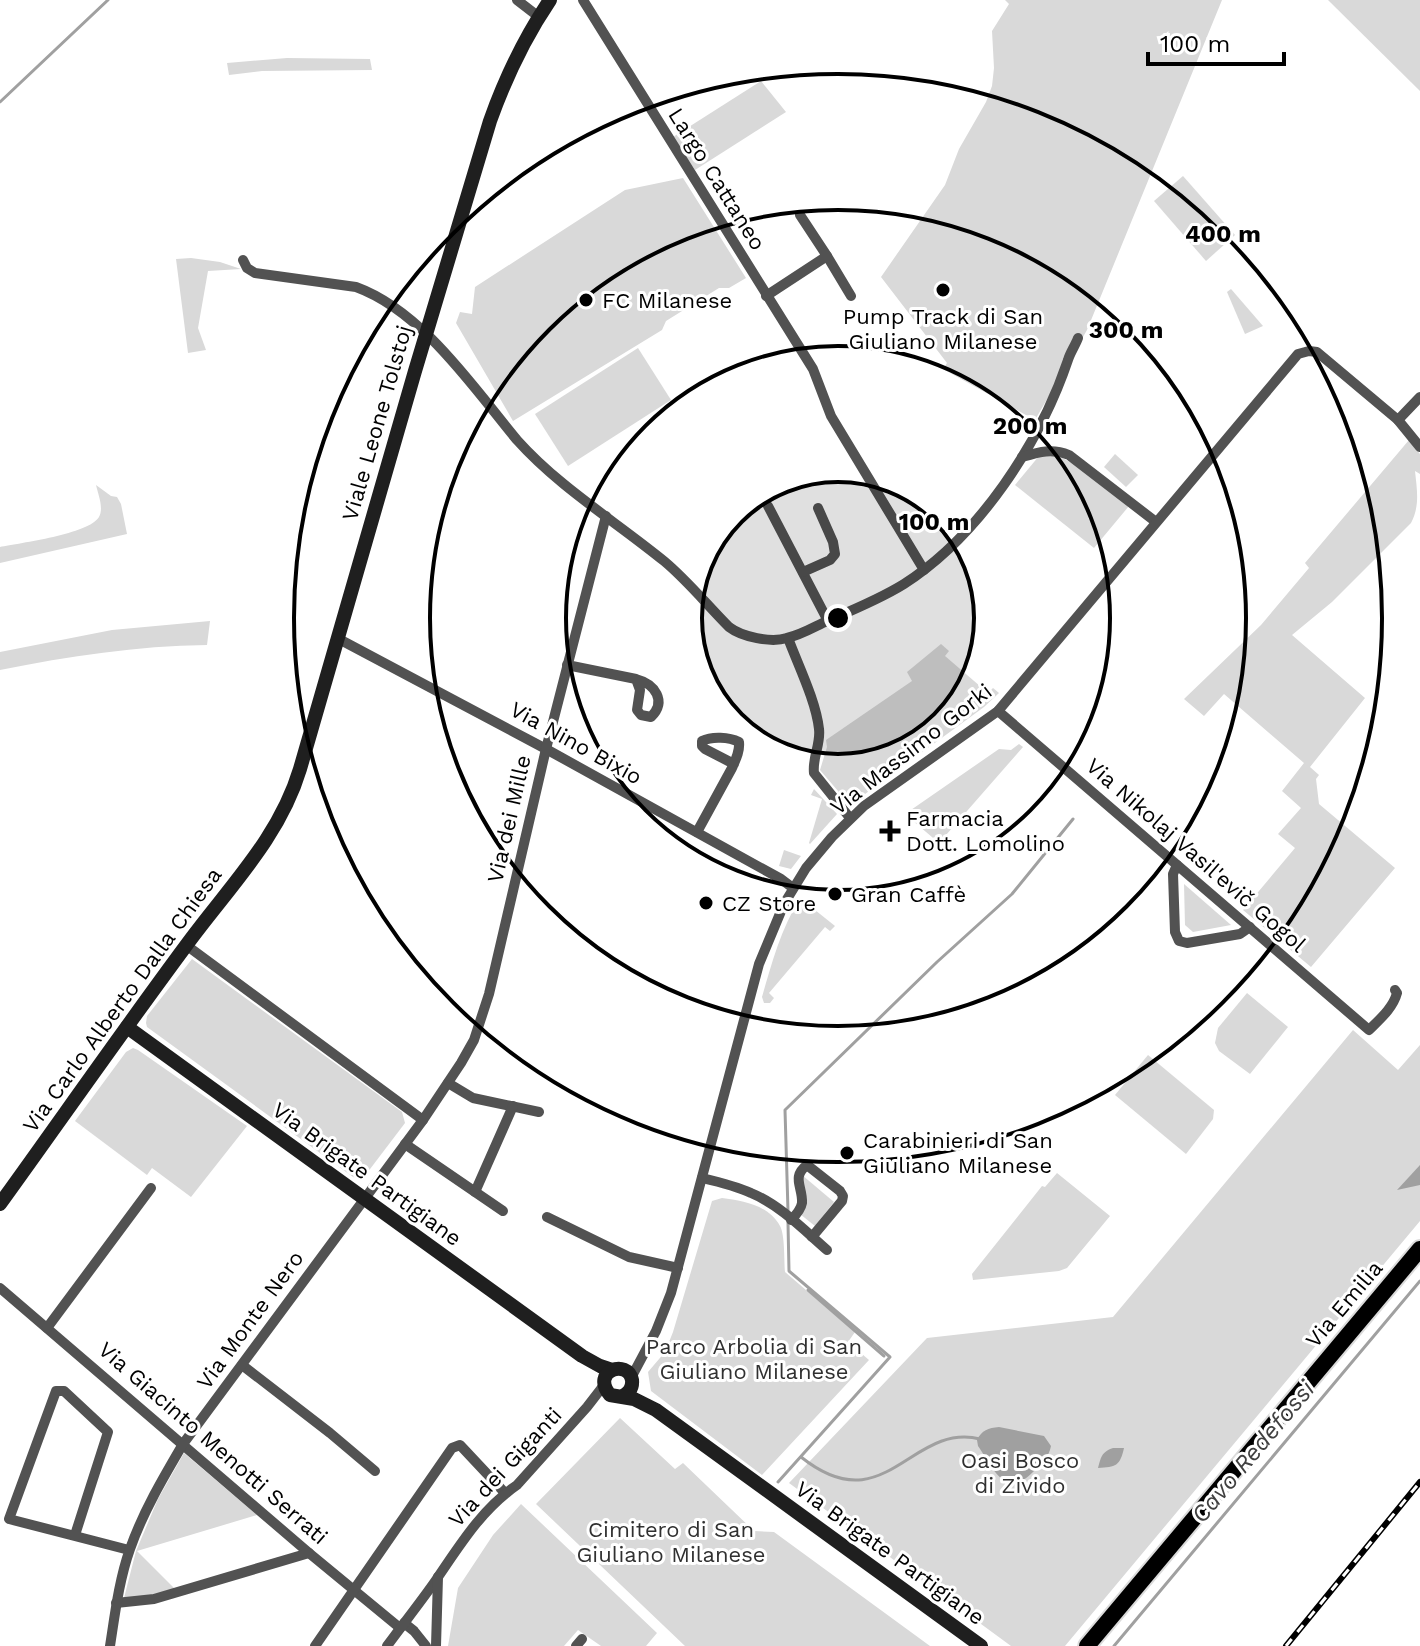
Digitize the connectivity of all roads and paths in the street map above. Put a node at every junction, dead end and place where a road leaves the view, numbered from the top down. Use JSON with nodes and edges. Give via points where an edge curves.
{"nodes":[{"id":1,"x":517,"y":0,"type":"edge"},
{"id":2,"x":550,"y":0,"type":"edge"},
{"id":3,"x":583,"y":0,"type":"edge"},
{"id":4,"x":539,"y":17,"type":"junction"},
{"id":5,"x":800,"y":215,"type":"dead end"},
{"id":6,"x":827,"y":256,"type":"junction"},
{"id":7,"x":243,"y":260,"type":"dead end"},
{"id":8,"x":766,"y":296,"type":"junction"},
{"id":9,"x":851,"y":296,"type":"dead end"},
{"id":10,"x":426,"y":332,"type":"junction"},
{"id":11,"x":1078,"y":338,"type":"dead end"},
{"id":12,"x":1420,"y":397,"type":"edge"},
{"id":13,"x":1398,"y":420,"type":"junction"},
{"id":14,"x":1420,"y":432,"type":"edge"},
{"id":15,"x":1420,"y":447,"type":"edge"},
{"id":16,"x":1022,"y":457,"type":"junction"},
{"id":17,"x":768,"y":506,"type":"dead end"},
{"id":18,"x":818,"y":508,"type":"dead end"},
{"id":19,"x":606,"y":516,"type":"junction"},
{"id":20,"x":1156,"y":522,"type":"junction"},
{"id":21,"x":924,"y":570,"type":"junction"},
{"id":22,"x":803,"y":572,"type":"junction"},
{"id":23,"x":828,"y":621,"type":"junction"},
{"id":24,"x":337,"y":638,"type":"junction"},
{"id":25,"x":788,"y":638,"type":"junction"},
{"id":26,"x":567,"y":665,"type":"junction"},
{"id":27,"x":636,"y":679,"type":"dead end"},
{"id":28,"x":998,"y":711,"type":"junction"},
{"id":29,"x":546,"y":749,"type":"junction"},
{"id":30,"x":734,"y":764,"type":"dead end"},
{"id":31,"x":850,"y":818,"type":"junction"},
{"id":32,"x":697,"y":832,"type":"junction"},
{"id":33,"x":252,"y":861,"type":"joint"},
{"id":34,"x":1177,"y":865,"type":"junction"},
{"id":35,"x":793,"y":888,"type":"junction"},
{"id":36,"x":1250,"y":927,"type":"junction"},
{"id":37,"x":186,"y":945,"type":"junction"},
{"id":38,"x":1395,"y":990,"type":"dead end"},
{"id":39,"x":127,"y":1027,"type":"junction"},
{"id":40,"x":448,"y":1083,"type":"junction"},
{"id":41,"x":513,"y":1106,"type":"junction"},
{"id":42,"x":539,"y":1112,"type":"dead end"},
{"id":43,"x":423,"y":1120,"type":"junction"},
{"id":44,"x":405,"y":1144,"type":"junction"},
{"id":45,"x":702,"y":1178,"type":"junction"},
{"id":46,"x":151,"y":1188,"type":"dead end"},
{"id":47,"x":475,"y":1192,"type":"junction"},
{"id":48,"x":365,"y":1199,"type":"junction"},
{"id":49,"x":0,"y":1204,"type":"edge"},
{"id":50,"x":503,"y":1211,"type":"dead end"},
{"id":51,"x":547,"y":1217,"type":"dead end"},
{"id":52,"x":791,"y":1220,"type":"junction"},
{"id":53,"x":812,"y":1237,"type":"junction"},
{"id":54,"x":1420,"y":1249,"type":"edge"},
{"id":55,"x":827,"y":1250,"type":"dead end"},
{"id":56,"x":678,"y":1268,"type":"junction"},
{"id":57,"x":0,"y":1288,"type":"edge"},
{"id":58,"x":47,"y":1328,"type":"junction"},
{"id":59,"x":242,"y":1365,"type":"junction"},
{"id":60,"x":617,"y":1382,"type":"junction"},
{"id":61,"x":183,"y":1444,"type":"junction"},
{"id":62,"x":375,"y":1471,"type":"dead end"},
{"id":63,"x":505,"y":1493,"type":"junction"},
{"id":64,"x":75,"y":1535,"type":"junction"},
{"id":65,"x":129,"y":1550,"type":"junction"},
{"id":66,"x":309,"y":1553,"type":"junction"},
{"id":67,"x":438,"y":1577,"type":"junction"},
{"id":68,"x":353,"y":1590,"type":"junction"},
{"id":69,"x":116,"y":1603,"type":"junction"},
{"id":70,"x":402,"y":1626,"type":"junction"},
{"id":71,"x":432,"y":1644,"type":"edge"},
{"id":72,"x":110,"y":1646,"type":"edge"},
{"id":73,"x":315,"y":1646,"type":"edge"},
{"id":74,"x":387,"y":1646,"type":"edge"},
{"id":75,"x":981,"y":1646,"type":"edge"},
{"id":76,"x":1087,"y":1646,"type":"edge"}],
"edges":[{"from":1,"to":4,"type":"street"},
{"from":2,"to":4,"type":"street","name":"Viale Leone Tolstoj"},
{"from":3,"to":8,"type":"street","name":"Largo Cattaneo"},
{"from":4,"to":10,"type":"street","name":"Viale Leone Tolstoj","via":[[495,108]]},
{"from":5,"to":6,"type":"street"},
{"from":6,"to":8,"type":"street"},
{"from":6,"to":9,"type":"street"},
{"from":7,"to":10,"type":"street","via":[[255,273],[356,287]]},
{"from":8,"to":21,"type":"street","name":"Largo Cattaneo"},
{"from":10,"to":19,"type":"street","via":[[521,444]]},
{"from":10,"to":24,"type":"street","name":"Viale Leone Tolstoj"},
{"from":11,"to":16,"type":"street"},
{"from":12,"to":13,"type":"street"},
{"from":13,"to":14,"type":"street"},
{"from":13,"to":15,"type":"street"},
{"from":13,"to":20,"type":"street","name":"Via Massimo Gorki","via":[[1317,352],[1303,352]]},
{"from":16,"to":20,"type":"street","via":[[1048,451],[1069,455]]},
{"from":16,"to":21,"type":"street","via":[[983,511]]},
{"from":17,"to":22,"type":"street"},
{"from":18,"to":22,"type":"street","via":[[835,554]]},
{"from":19,"to":25,"type":"street","via":[[668,565],[729,627],[757,637]]},
{"from":19,"to":26,"type":"street","name":"Via dei Mille"},
{"from":20,"to":28,"type":"street","name":"Via Massimo Gorki"},
{"from":21,"to":23,"type":"street"},
{"from":22,"to":23,"type":"street"},
{"from":23,"to":25,"type":"street"},
{"from":24,"to":29,"type":"street","name":"Via Nino Bixio"},
{"from":24,"to":33,"type":"street","name":"Viale Leone Tolstoj","via":[[293,791]]},
{"from":25,"to":31,"type":"street","via":[[819,727],[814,773]]},
{"from":26,"to":27,"type":"street"},
{"from":26,"to":29,"type":"street","name":"Via dei Mille"},
{"from":28,"to":31,"type":"street","name":"Via Massimo Gorki"},
{"from":28,"to":34,"type":"street","name":"Via Nikolaj Vasil'evič Gogol"},
{"from":29,"to":32,"type":"street","name":"Via Nino Bixio"},
{"from":29,"to":40,"type":"street","name":"Via dei Mille","via":[[484,1012]]},
{"from":30,"to":32,"type":"street"},
{"from":31,"to":35,"type":"street","name":"Via Massimo Gorki"},
{"from":32,"to":35,"type":"street","name":"Via Nino Bixio"},
{"from":33,"to":37,"type":"street","name":"Via Carlo Alberto Dalla Chiesa"},
{"from":34,"to":36,"type":"street","name":"Via Nikolaj Vasil'evič Gogol"},
{"from":34,"to":36,"type":"street","via":[[1173,874],[1179,941],[1240,934]]},
{"from":35,"to":45,"type":"street","name":"Via Massimo Gorki","via":[[759,964]]},
{"from":36,"to":38,"type":"street","name":"Via Nikolaj Vasil'evič Gogol","via":[[1369,1030],[1388,1011]]},
{"from":37,"to":39,"type":"street","name":"Via Carlo Alberto Dalla Chiesa"},
{"from":37,"to":43,"type":"street"},
{"from":39,"to":48,"type":"street","name":"Via Brigate Partigiane"},
{"from":39,"to":49,"type":"street","name":"Via Carlo Alberto Dalla Chiesa"},
{"from":40,"to":41,"type":"street","via":[[473,1098]]},
{"from":40,"to":43,"type":"street","name":"Via dei Mille"},
{"from":41,"to":42,"type":"street"},
{"from":41,"to":47,"type":"street"},
{"from":43,"to":44,"type":"street","name":"Via dei Mille"},
{"from":44,"to":47,"type":"street"},
{"from":44,"to":48,"type":"street","name":"Via dei Mille"},
{"from":45,"to":52,"type":"street","via":[[750,1192]]},
{"from":45,"to":56,"type":"street","name":"Via Massimo Gorki"},
{"from":46,"to":58,"type":"street"},
{"from":47,"to":50,"type":"street"},
{"from":48,"to":59,"type":"street","name":"Via Monte Nero"},
{"from":48,"to":60,"type":"street","name":"Via Brigate Partigiane"},
{"from":51,"to":56,"type":"street","via":[[629,1257]]},
{"from":52,"to":53,"type":"street"},
{"from":52,"to":53,"type":"street","via":[[801,1206],[799,1174],[807,1165],[843,1196]]},
{"from":53,"to":55,"type":"street"},
{"from":54,"to":76,"type":"main road","name":"Via Emilia"},
{"from":56,"to":60,"type":"street","name":"Via Massimo Gorki","via":[[645,1351]]},
{"from":57,"to":58,"type":"street","name":"Via Giacinto Menotti Serrati"},
{"from":58,"to":61,"type":"street","name":"Via Giacinto Menotti Serrati"},
{"from":59,"to":61,"type":"street","name":"Via Monte Nero"},
{"from":59,"to":62,"type":"street"},
{"from":60,"to":63,"type":"street","name":"Via dei Giganti"},
{"from":60,"to":75,"type":"street","name":"Via Brigate Partigiane"},
{"from":61,"to":65,"type":"street","name":"Via Monte Nero"},
{"from":61,"to":66,"type":"street","name":"Via Giacinto Menotti Serrati"},
{"from":63,"to":67,"type":"street","name":"Via dei Giganti","via":[[471,1528]]},
{"from":63,"to":68,"type":"street","via":[[460,1445],[452,1448]]},
{"from":64,"to":64,"type":"street","via":[[108,1432],[64,1391],[56,1391],[9,1519]]},
{"from":64,"to":65,"type":"street"},
{"from":65,"to":69,"type":"street","name":"Via Monte Nero"},
{"from":66,"to":68,"type":"street","name":"Via Giacinto Menotti Serrati"},
{"from":66,"to":69,"type":"street","via":[[154,1599]]},
{"from":67,"to":70,"type":"street","name":"Via dei Giganti"},
{"from":67,"to":71,"type":"street"},
{"from":68,"to":70,"type":"street","name":"Via Giacinto Menotti Serrati"},
{"from":68,"to":73,"type":"street"},
{"from":69,"to":72,"type":"street","name":"Via Monte Nero"},
{"from":70,"to":71,"type":"street","name":"Via Giacinto Menotti Serrati","via":[[432,1638]]},
{"from":70,"to":74,"type":"street","name":"Via dei Giganti"}]}
